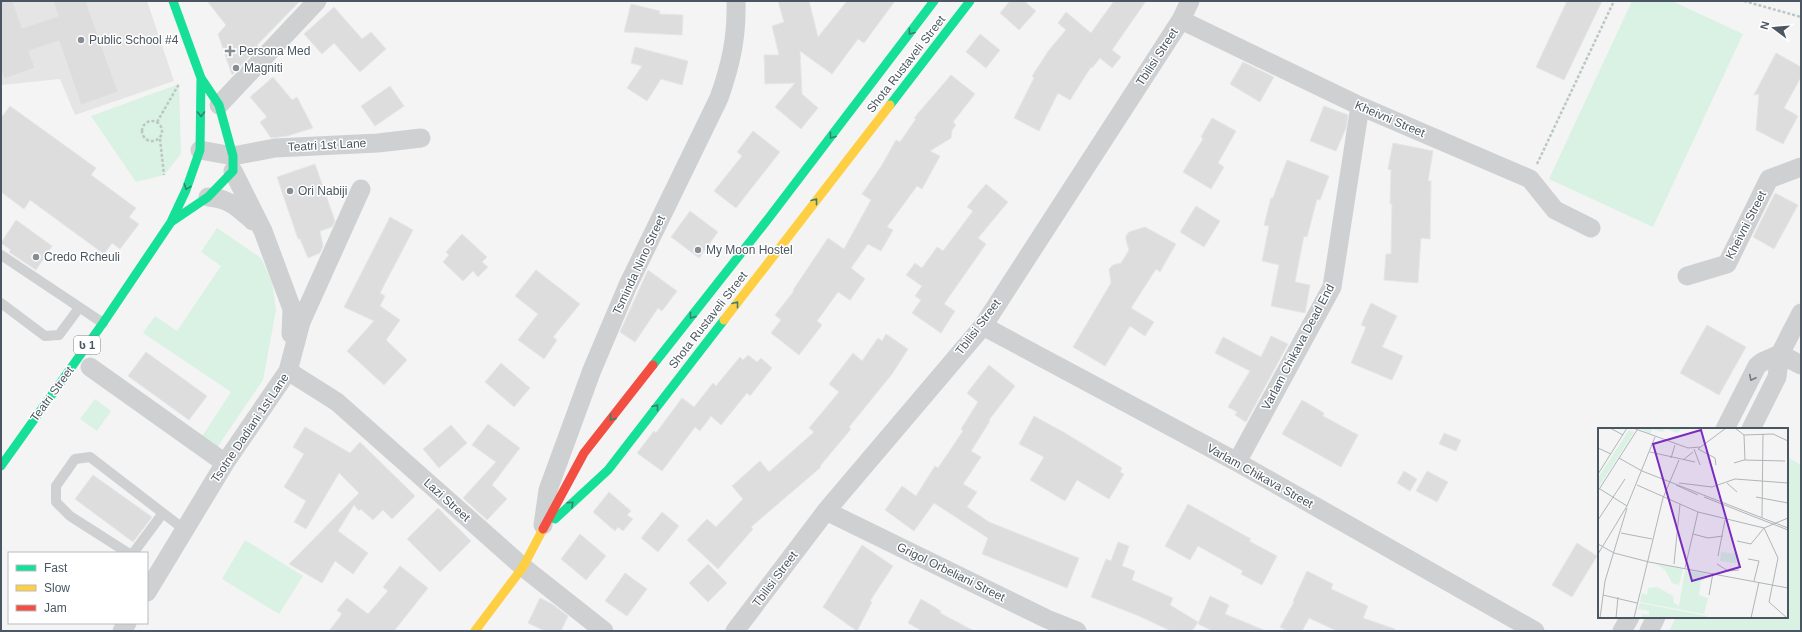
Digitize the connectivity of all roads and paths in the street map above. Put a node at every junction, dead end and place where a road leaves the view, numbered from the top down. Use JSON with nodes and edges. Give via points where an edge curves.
{"nodes":[{"id":1,"x":173,"y":1,"type":"edge"},
{"id":2,"x":317,"y":1,"type":"edge"},
{"id":3,"x":736,"y":1,"type":"edge"},
{"id":4,"x":934,"y":1,"type":"edge"},
{"id":5,"x":970,"y":1,"type":"edge"},
{"id":6,"x":1190,"y":1,"type":"edge"},
{"id":7,"x":1614,"y":1,"type":"edge"},
{"id":8,"x":1744,"y":1,"type":"edge"},
{"id":9,"x":1801,"y":16,"type":"edge"},
{"id":10,"x":1180,"y":20,"type":"junction"},
{"id":11,"x":201,"y":78,"type":"junction"},
{"id":12,"x":179,"y":84,"type":"dead end"},
{"id":13,"x":219,"y":105,"type":"junction"},
{"id":14,"x":1360,"y":106,"type":"junction"},
{"id":15,"x":157,"y":122,"type":"junction"},
{"id":16,"x":160,"y":138,"type":"junction"},
{"id":17,"x":421,"y":138,"type":"dead end"},
{"id":18,"x":200,"y":150,"type":"junction"},
{"id":19,"x":233,"y":164,"type":"junction"},
{"id":20,"x":1801,"y":167,"type":"edge"},
{"id":21,"x":164,"y":175,"type":"dead end"},
{"id":22,"x":1530,"y":179,"type":"junction"},
{"id":23,"x":361,"y":189,"type":"dead end"},
{"id":24,"x":208,"y":197,"type":"junction"},
{"id":25,"x":171,"y":222,"type":"junction"},
{"id":26,"x":1591,"y":228,"type":"dead end"},
{"id":27,"x":263,"y":231,"type":"junction"},
{"id":28,"x":1,"y":255,"type":"edge"},
{"id":29,"x":1687,"y":276,"type":"dead end"},
{"id":30,"x":1,"y":303,"type":"edge"},
{"id":31,"x":80,"y":308,"type":"junction"},
{"id":32,"x":1801,"y":313,"type":"edge"},
{"id":33,"x":103,"y":323,"type":"junction"},
{"id":34,"x":982,"y":326,"type":"junction"},
{"id":35,"x":1780,"y":354,"type":"junction"},
{"id":36,"x":1801,"y":364,"type":"edge"},
{"id":37,"x":90,"y":367,"type":"dead end"},
{"id":38,"x":288,"y":371,"type":"junction"},
{"id":39,"x":1726,"y":428,"type":"edge"},
{"id":40,"x":1752,"y":428,"type":"edge"},
{"id":41,"x":1237,"y":462,"type":"junction"},
{"id":42,"x":225,"y":463,"type":"junction"},
{"id":43,"x":1,"y":466,"type":"edge"},
{"id":44,"x":826,"y":511,"type":"junction"},
{"id":45,"x":163,"y":513,"type":"junction"},
{"id":46,"x":185,"y":530,"type":"junction"},
{"id":47,"x":542,"y":530,"type":"junction"},
{"id":48,"x":128,"y":552,"type":"edge"},
{"id":49,"x":134,"y":552,"type":"edge"},
{"id":50,"x":523,"y":567,"type":"junction"},
{"id":51,"x":148,"y":590,"type":"edge"},
{"id":52,"x":1629,"y":618,"type":"edge"},
{"id":53,"x":1656,"y":618,"type":"edge"},
{"id":54,"x":475,"y":631,"type":"edge"},
{"id":55,"x":604,"y":631,"type":"edge"},
{"id":56,"x":735,"y":631,"type":"edge"},
{"id":57,"x":1077,"y":631,"type":"edge"},
{"id":58,"x":1535,"y":631,"type":"edge"},
{"id":59,"x":1622,"y":631,"type":"edge"},
{"id":60,"x":1649,"y":631,"type":"edge"}],
"edges":[{"from":1,"to":11,"type":"main road","number":"ს 1"},
{"from":2,"to":13,"type":"street"},
{"from":3,"to":47,"type":"street","name":"Tsminda Nino Street","via":[[737,29],[730,67],[719,98],[628,285],[592,370],[548,490]]},
{"from":4,"to":47,"type":"main road","name":"Shota Rustaveli Street","one_way":true,"via":[[768,220],[584,453]]},
{"from":47,"to":5,"type":"main road","name":"Shota Rustaveli Street","one_way":true,"via":[[608,470]]},
{"from":6,"to":10,"type":"street","name":"Tbilisi Street"},
{"from":7,"to":22,"type":"path"},
{"from":8,"to":9,"type":"path"},
{"from":10,"to":14,"type":"street","name":"Kheivni Street"},
{"from":10,"to":34,"type":"street","name":"Tbilisi Street"},
{"from":11,"to":13,"type":"main road","number":"ს 1"},
{"from":11,"to":18,"type":"main road","number":"ს 1","one_way":true},
{"from":12,"to":15,"type":"path"},
{"from":13,"to":19,"type":"main road","number":"ს 1"},
{"from":14,"to":22,"type":"street","name":"Kheivni Street"},
{"from":14,"to":41,"type":"street","name":"Varlam Chikava Dead End","via":[[1332,287]]},
{"from":15,"to":16,"type":"path","via":[[163,131]]},
{"from":15,"to":16,"type":"path","via":[[146,123],[142,133],[150,142]]},
{"from":16,"to":21,"type":"path"},
{"from":17,"to":19,"type":"street","name":"Teatri 1st Lane","via":[[378,143],[275,148]]},
{"from":18,"to":19,"type":"street"},
{"from":18,"to":25,"type":"main road","name":"Teatri Street","number":"ს 1","one_way":true},
{"from":19,"to":24,"type":"main road","name":"Teatri Street","number":"ს 1"},
{"from":19,"to":27,"type":"street"},
{"from":20,"to":29,"type":"street","name":"Kheivni Street","via":[[1769,179],[1727,264]]},
{"from":22,"to":26,"type":"street","name":"Kheivni Street","via":[[1555,210]]},
{"from":23,"to":38,"type":"street","name":"Tsotne Dadiani 1st Lane","via":[[301,322]]},
{"from":24,"to":25,"type":"main road","name":"Teatri Street","number":"ს 1"},
{"from":24,"to":27,"type":"street","via":[[234,203]]},
{"from":25,"to":33,"type":"main road","name":"Teatri Street","number":"ს 1"},
{"from":27,"to":38,"type":"street","via":[[292,309]]},
{"from":28,"to":31,"type":"lane"},
{"from":30,"to":31,"type":"lane","via":[[45,336],[59,335]]},
{"from":31,"to":33,"type":"lane"},
{"from":32,"to":35,"type":"street"},
{"from":33,"to":43,"type":"main road","name":"Teatri Street","number":"ს 1"},
{"from":34,"to":41,"type":"street","name":"Varlam Chikava Street"},
{"from":34,"to":44,"type":"street","name":"Tbilisi Street"},
{"from":35,"to":36,"type":"street"},
{"from":35,"to":39,"type":"street","one_way":true,"via":[[1757,366]]},
{"from":35,"to":40,"type":"street","via":[[1777,377]]},
{"from":37,"to":42,"type":"street"},
{"from":38,"to":42,"type":"street","name":"Tsotne Dadiani 1st Lane"},
{"from":38,"to":50,"type":"street","name":"Lazi Street","via":[[337,402]]},
{"from":41,"to":58,"type":"street","name":"Varlam Chikava Street"},
{"from":42,"to":46,"type":"street","name":"Tsotne Dadiani 1st Lane"},
{"from":44,"to":56,"type":"street","name":"Tbilisi Street"},
{"from":44,"to":57,"type":"street","name":"Grigol Orbeliani Street","via":[[1040,616]]},
{"from":45,"to":46,"type":"lane"},
{"from":45,"to":48,"type":"lane","via":[[90,457],[76,459],[56,486],[56,502],[70,516]]},
{"from":45,"to":49,"type":"lane"},
{"from":46,"to":51,"type":"street","name":"Tsotne Dadiani 1st Lane"},
{"from":47,"to":50,"type":"main road","name":"Shota Rustaveli Street"},
{"from":50,"to":54,"type":"main road","name":"Shota Rustaveli Street"},
{"from":50,"to":55,"type":"street","name":"Lazi Street"},
{"from":52,"to":59,"type":"street"},
{"from":53,"to":60,"type":"street"}]}
